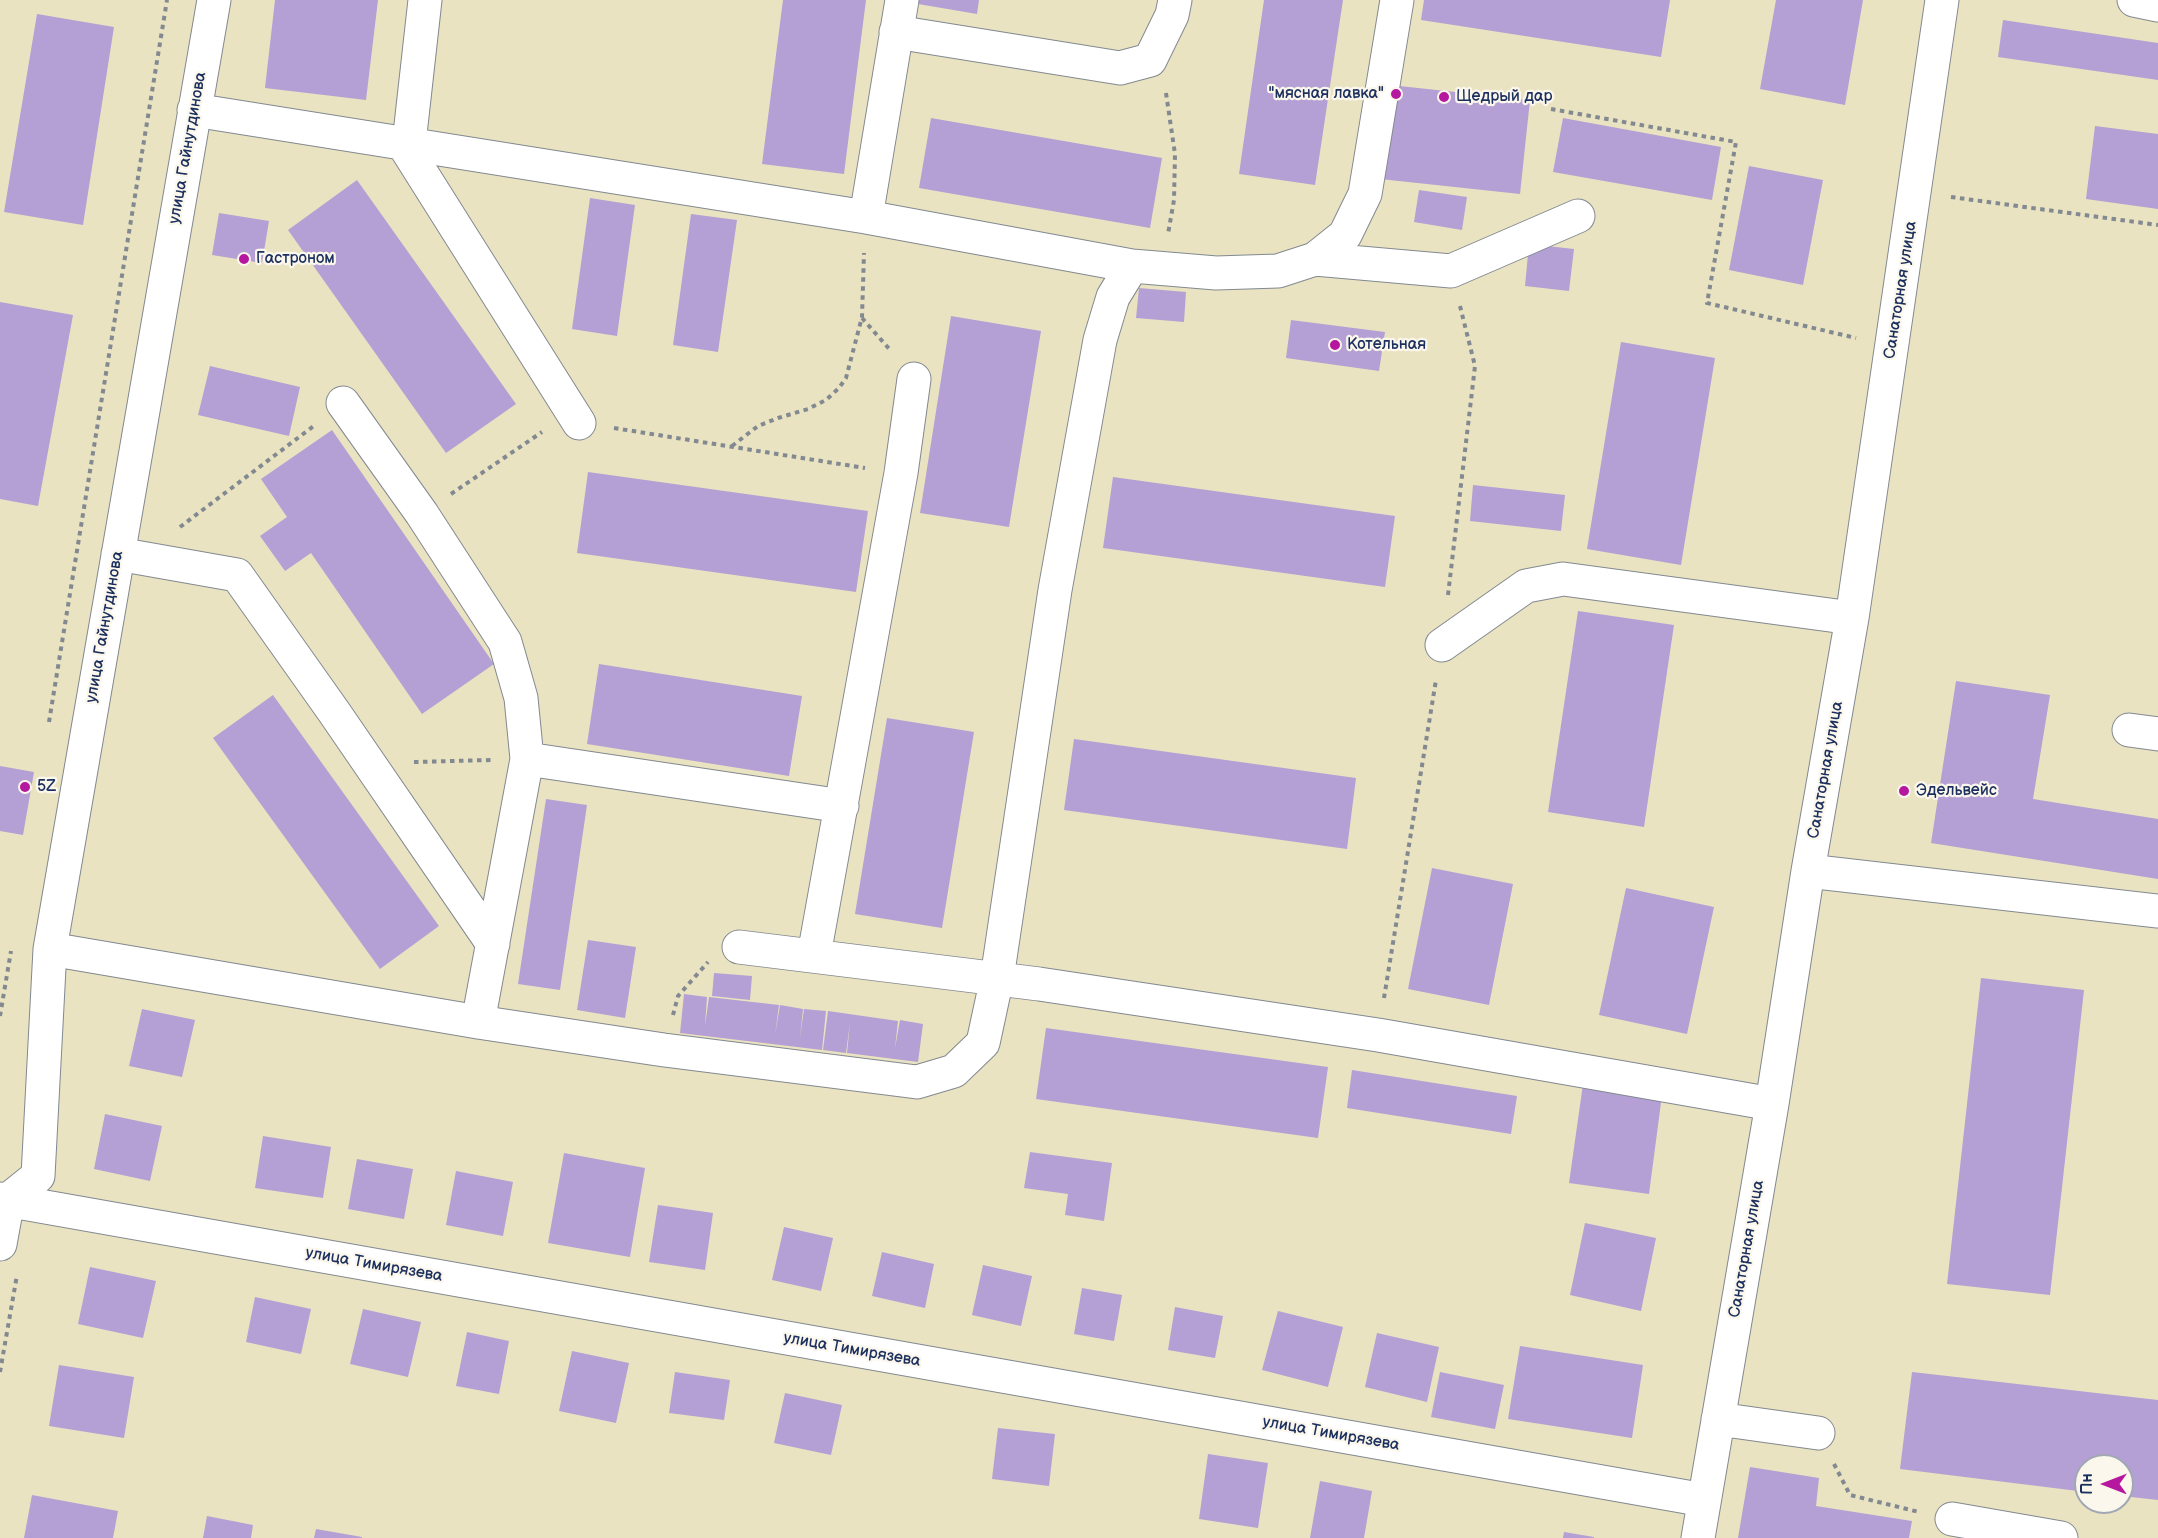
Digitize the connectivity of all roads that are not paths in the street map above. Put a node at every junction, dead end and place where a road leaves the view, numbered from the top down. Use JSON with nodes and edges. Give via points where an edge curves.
{"nodes":[{"id":1,"x":214,"y":0,"type":"edge"},
{"id":2,"x":425,"y":0,"type":"edge"},
{"id":3,"x":902,"y":0,"type":"edge"},
{"id":4,"x":1174,"y":0,"type":"edge"},
{"id":5,"x":1397,"y":0,"type":"edge"},
{"id":6,"x":1942,"y":0,"type":"edge"},
{"id":7,"x":2134,"y":0,"type":"edge"},
{"id":8,"x":2158,"y":5,"type":"edge"},
{"id":9,"x":896,"y":32,"type":"junction"},
{"id":10,"x":194,"y":110,"type":"junction"},
{"id":11,"x":405,"y":143,"type":"junction"},
{"id":12,"x":1578,"y":216,"type":"dead end"},
{"id":13,"x":866,"y":217,"type":"junction"},
{"id":14,"x":1315,"y":259,"type":"junction"},
{"id":15,"x":1132,"y":266,"type":"junction"},
{"id":16,"x":914,"y":379,"type":"road end"},
{"id":17,"x":343,"y":403,"type":"road end"},
{"id":18,"x":579,"y":423,"type":"road end"},
{"id":19,"x":129,"y":555,"type":"junction"},
{"id":20,"x":1852,"y":618,"type":"junction"},
{"id":21,"x":1442,"y":645,"type":"road end"},
{"id":22,"x":527,"y":759,"type":"junction"},
{"id":23,"x":842,"y":806,"type":"junction"},
{"id":24,"x":1808,"y":871,"type":"junction"},
{"id":25,"x":2158,"y":911,"type":"edge"},
{"id":26,"x":493,"y":944,"type":"junction"},
{"id":27,"x":739,"y":947,"type":"road end"},
{"id":28,"x":50,"y":949,"type":"junction"},
{"id":29,"x":814,"y":955,"type":"junction"},
{"id":30,"x":997,"y":978,"type":"junction"},
{"id":31,"x":478,"y":1022,"type":"junction"},
{"id":32,"x":1772,"y":1104,"type":"junction"},
{"id":33,"x":4,"y":1200,"type":"edge"},
{"id":34,"x":0,"y":1244,"type":"edge"},
{"id":35,"x":1718,"y":1419,"type":"junction"},
{"id":36,"x":1818,"y":1433,"type":"road end"},
{"id":37,"x":1704,"y":1500,"type":"junction"},
{"id":38,"x":1954,"y":1532,"type":"edge"},
{"id":39,"x":1698,"y":1538,"type":"edge"},
{"id":40,"x":2061,"y":1538,"type":"edge"}],
"edges":[{"from":1,"to":10,"type":"street","name":"улица Гайнутдинова"},
{"from":2,"to":11,"type":"street"},
{"from":3,"to":9,"type":"street"},
{"from":4,"to":9,"type":"street","via":[[1172,15],[1150,60],[1120,68]]},
{"from":5,"to":14,"type":"street","via":[[1365,194],[1345,236]]},
{"from":6,"to":20,"type":"street","name":"Санаторная улица"},
{"from":7,"to":8,"type":"street"},
{"from":9,"to":13,"type":"street"},
{"from":10,"to":11,"type":"street"},
{"from":10,"to":19,"type":"street","name":"улица Гайнутдинова"},
{"from":11,"to":13,"type":"street"},
{"from":11,"to":18,"type":"street"},
{"from":12,"to":14,"type":"street","via":[[1451,272]]},
{"from":13,"to":15,"type":"street"},
{"from":14,"to":15,"type":"street","via":[[1278,271],[1216,273]]},
{"from":15,"to":30,"type":"street","via":[[1113,297],[1100,340],[1055,590]]},
{"from":16,"to":23,"type":"street"},
{"from":17,"to":22,"type":"street","via":[[422,514],[505,642],[522,698]]},
{"from":19,"to":26,"type":"street","via":[[237,575]]},
{"from":19,"to":28,"type":"street","name":"улица Гайнутдинова"},
{"from":20,"to":21,"type":"street","via":[[1563,579],[1526,586]]},
{"from":20,"to":24,"type":"street","name":"Санаторная улица"},
{"from":22,"to":23,"type":"street"},
{"from":22,"to":26,"type":"street"},
{"from":23,"to":29,"type":"street"},
{"from":24,"to":25,"type":"street"},
{"from":24,"to":32,"type":"street","name":"Санаторная улица"},
{"from":26,"to":31,"type":"street"},
{"from":27,"to":29,"type":"street"},
{"from":28,"to":31,"type":"street"},
{"from":28,"to":33,"type":"street","name":"улица Гайнутдинова","via":[[38,1176]]},
{"from":29,"to":30,"type":"street"},
{"from":30,"to":31,"type":"street","via":[[983,1043],[954,1071],[917,1082]]},
{"from":30,"to":32,"type":"street","via":[[1378,1035]]},
{"from":32,"to":35,"type":"street","name":"Санаторная улица"},
{"from":33,"to":34,"type":"street"},
{"from":33,"to":37,"type":"street","name":"улица Тимирязева"},
{"from":35,"to":36,"type":"street"},
{"from":35,"to":37,"type":"street","name":"Санаторная улица"},
{"from":37,"to":39,"type":"street","name":"Санаторная улица"},
{"from":38,"to":40,"type":"street"}]}
